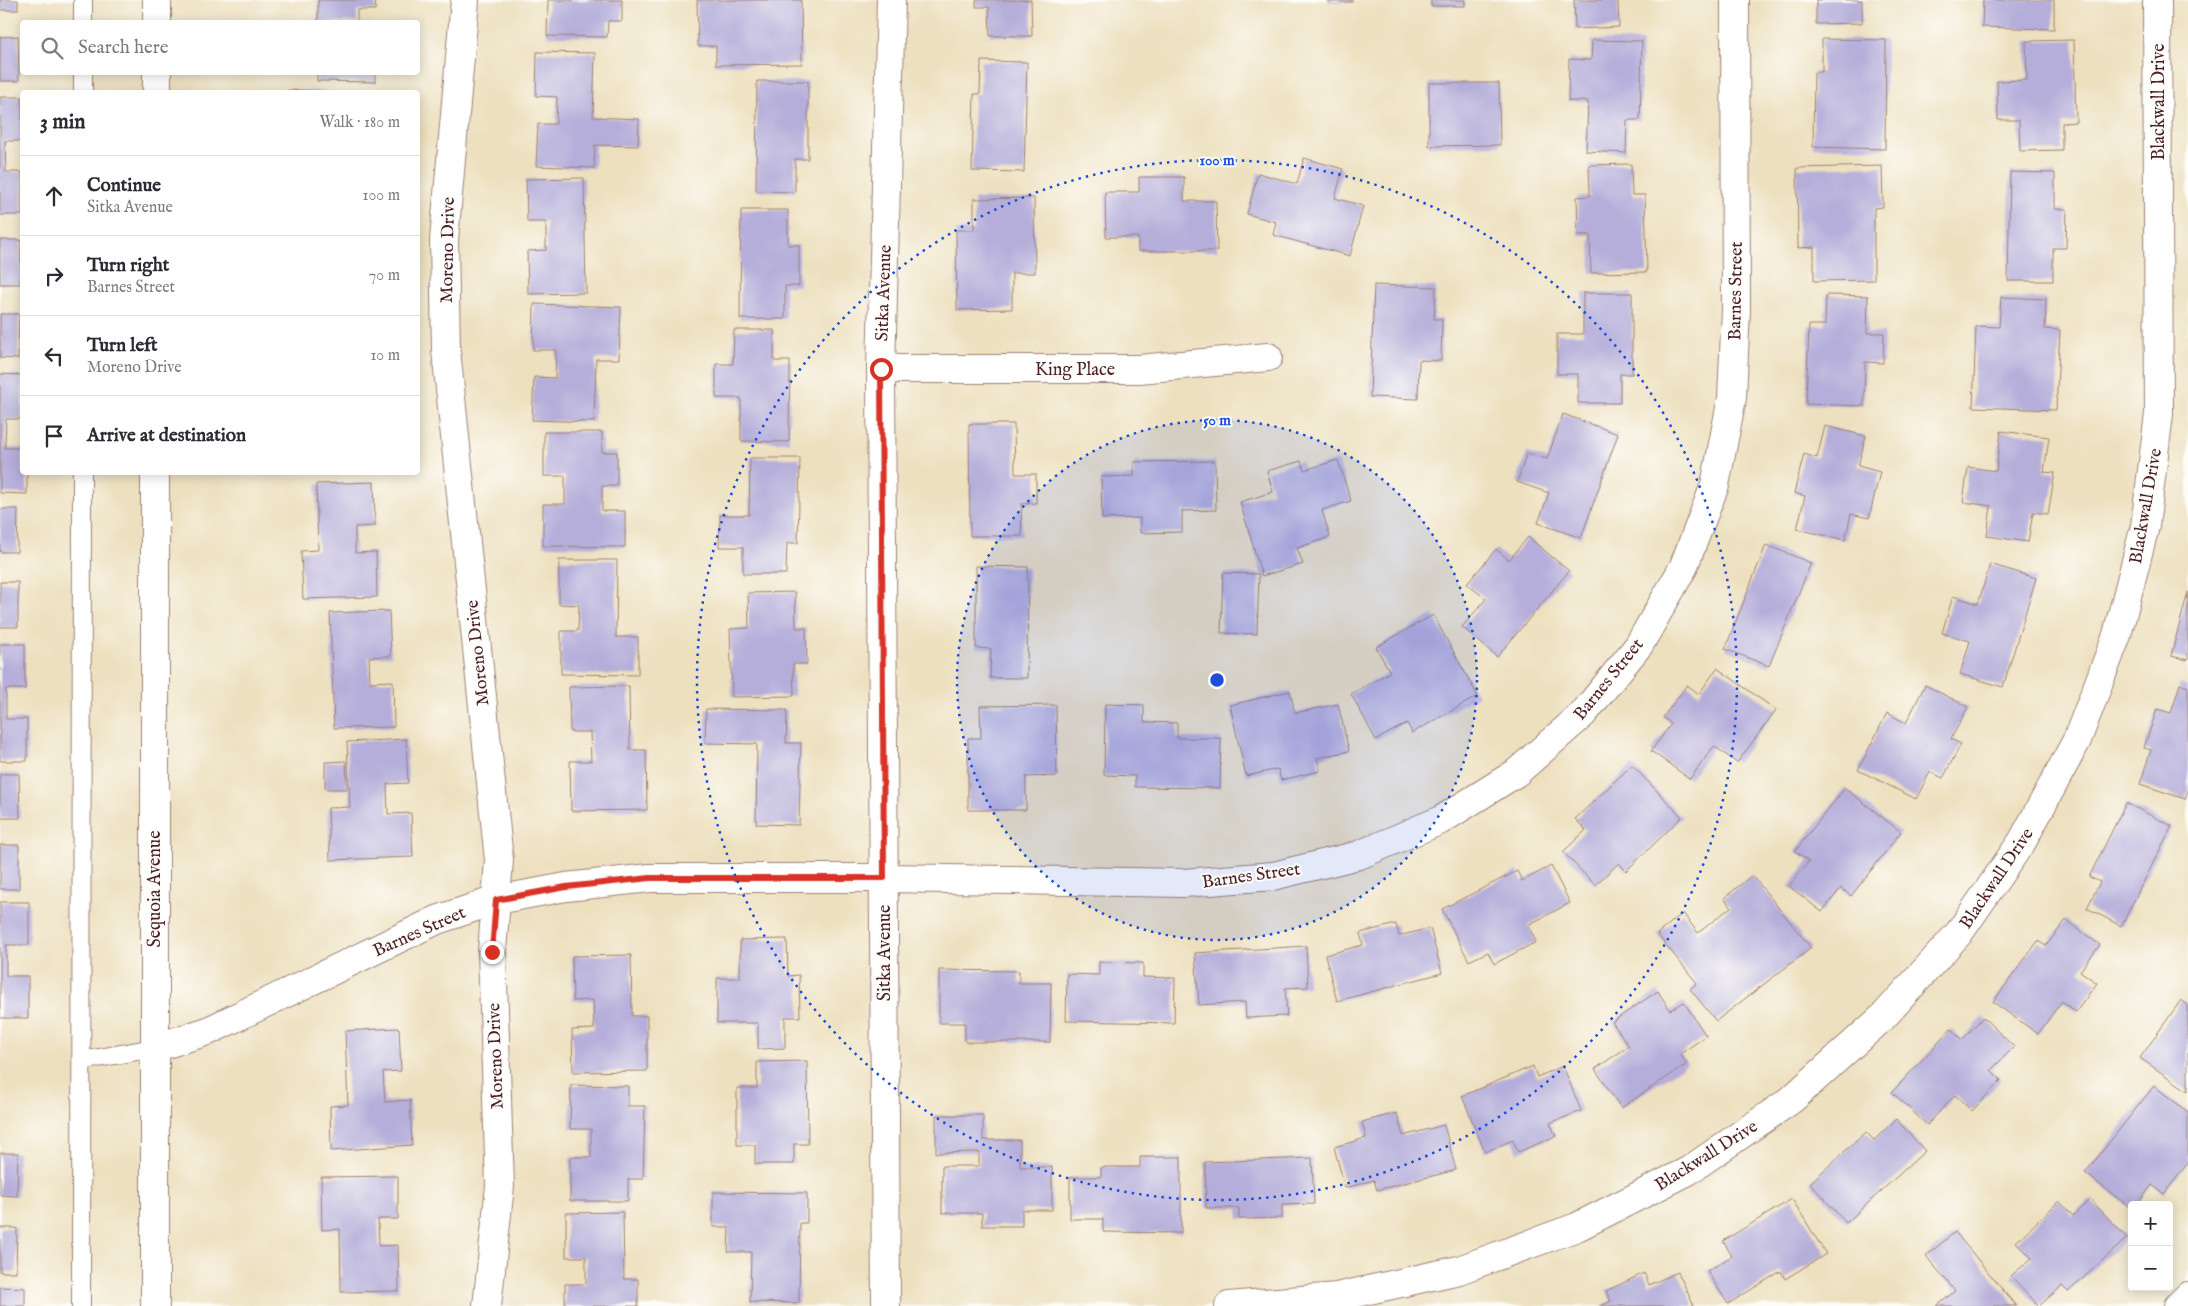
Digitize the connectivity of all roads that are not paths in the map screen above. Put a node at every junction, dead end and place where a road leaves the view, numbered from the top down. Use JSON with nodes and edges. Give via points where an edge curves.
{"nodes":[{"id":1,"x":83,"y":0,"type":"edge"},
{"id":2,"x":157,"y":0,"type":"edge"},
{"id":3,"x":465,"y":0,"type":"edge"},
{"id":4,"x":891,"y":0,"type":"edge"},
{"id":5,"x":1735,"y":0,"type":"edge"},
{"id":6,"x":2157,"y":0,"type":"edge"},
{"id":7,"x":83,"y":20,"type":"edge"},
{"id":8,"x":157,"y":20,"type":"edge"},
{"id":9,"x":83,"y":75,"type":"edge"},
{"id":10,"x":157,"y":75,"type":"edge"},
{"id":11,"x":83,"y":90,"type":"edge"},
{"id":12,"x":157,"y":90,"type":"edge"},
{"id":13,"x":1268,"y":357,"type":"dead end"},
{"id":14,"x":881,"y":369,"type":"junction"},
{"id":15,"x":82,"y":475,"type":"edge"},
{"id":16,"x":156,"y":475,"type":"edge"},
{"id":17,"x":884,"y":878,"type":"junction"},
{"id":18,"x":496,"y":900,"type":"junction"},
{"id":19,"x":154,"y":1048,"type":"junction"},
{"id":20,"x":82,"y":1061,"type":"junction"},
{"id":21,"x":2188,"y":1296,"type":"edge"},
{"id":22,"x":81,"y":1306,"type":"edge"},
{"id":23,"x":155,"y":1306,"type":"edge"},
{"id":24,"x":487,"y":1306,"type":"edge"},
{"id":25,"x":886,"y":1306,"type":"edge"},
{"id":26,"x":1229,"y":1306,"type":"edge"},
{"id":27,"x":2178,"y":1306,"type":"edge"}],
"edges":[{"from":1,"to":7,"type":"lane"},
{"from":2,"to":8,"type":"street"},
{"from":3,"to":18,"type":"street","name":"Moreno Drive","via":[[444,240],[446,350],[498,860]]},
{"from":4,"to":14,"type":"street","name":"Sitka Avenue"},
{"from":5,"to":17,"type":"street","name":"Barnes Street","via":[[1736,309],[1732,398],[1714,485],[1683,568],[1639,645],[1583,714],[1516,773],[1441,820],[1359,855],[1273,876],[1184,884]]},
{"from":6,"to":26,"type":"street","name":"Blackwall Drive","via":[[2159,414],[2145,526],[2117,635],[2077,740],[2023,840],[1959,932],[1884,1016],[1791,1100],[1688,1171],[1577,1227],[1459,1270],[1337,1296]]},
{"from":9,"to":11,"type":"lane"},
{"from":10,"to":12,"type":"street"},
{"from":13,"to":14,"type":"street","name":"King Place","via":[[1139,369]]},
{"from":14,"to":17,"type":"street","name":"Sitka Avenue"},
{"from":15,"to":20,"type":"lane"},
{"from":16,"to":19,"type":"street","name":"Sequoia Avenue"},
{"from":17,"to":18,"type":"street","name":"Barnes Street","via":[[650,878],[566,887]]},
{"from":17,"to":25,"type":"street","name":"Sitka Avenue"},
{"from":18,"to":19,"type":"street","name":"Barnes Street","via":[[437,920],[208,1031]]},
{"from":18,"to":24,"type":"street","name":"Moreno Drive","via":[[492,952],[500,1186]]},
{"from":19,"to":20,"type":"lane"},
{"from":19,"to":23,"type":"street","name":"Sequoia Avenue"},
{"from":20,"to":22,"type":"lane"},
{"from":21,"to":27,"type":"street"}]}
